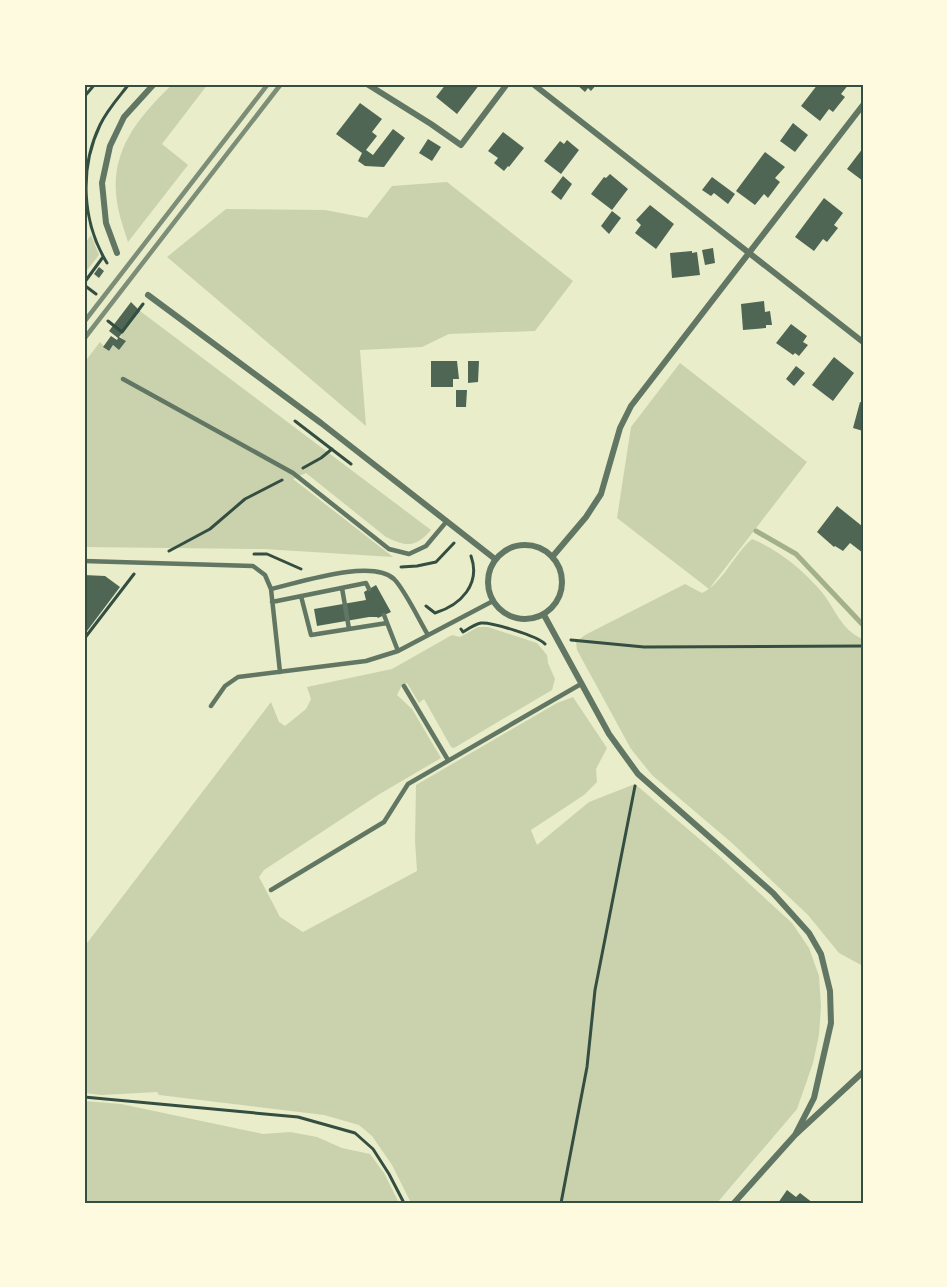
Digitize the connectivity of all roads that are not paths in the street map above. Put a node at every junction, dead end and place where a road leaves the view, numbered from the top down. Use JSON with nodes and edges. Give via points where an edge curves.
{"nodes":[{"id":1,"x":154,"y":84,"type":"edge"},
{"id":2,"x":367,"y":84,"type":"edge"},
{"id":3,"x":507,"y":84,"type":"edge"},
{"id":4,"x":532,"y":84,"type":"edge"},
{"id":5,"x":863,"y":105,"type":"edge"},
{"id":6,"x":117,"y":253,"type":"dead end"},
{"id":7,"x":749,"y":253,"type":"junction"},
{"id":8,"x":148,"y":295,"type":"dead end"},
{"id":9,"x":863,"y":342,"type":"edge"},
{"id":10,"x":123,"y":379,"type":"dead end"},
{"id":11,"x":447,"y":521,"type":"junction"},
{"id":12,"x":553,"y":556,"type":"junction"},
{"id":13,"x":495,"y":559,"type":"junction"},
{"id":14,"x":84,"y":561,"type":"edge"},
{"id":15,"x":342,"y":588,"type":"junction"},
{"id":16,"x":271,"y":589,"type":"junction"},
{"id":17,"x":369,"y":589,"type":"dead end"},
{"id":18,"x":301,"y":596,"type":"junction"},
{"id":19,"x":493,"y":601,"type":"junction"},
{"id":20,"x":272,"y":602,"type":"junction"},
{"id":21,"x":384,"y":615,"type":"dead end"},
{"id":22,"x":544,"y":615,"type":"junction"},
{"id":23,"x":387,"y":623,"type":"junction"},
{"id":24,"x":349,"y":629,"type":"junction"},
{"id":25,"x":428,"y":635,"type":"junction"},
{"id":26,"x":398,"y":651,"type":"junction"},
{"id":27,"x":280,"y":672,"type":"junction"},
{"id":28,"x":581,"y":684,"type":"junction"},
{"id":29,"x":404,"y":686,"type":"dead end"},
{"id":30,"x":211,"y":706,"type":"dead end"},
{"id":31,"x":448,"y":760,"type":"junction"},
{"id":32,"x":271,"y":890,"type":"dead end"},
{"id":33,"x":863,"y":1072,"type":"edge"},
{"id":34,"x":795,"y":1135,"type":"junction"},
{"id":35,"x":734,"y":1203,"type":"edge"}],
"edges":[{"from":1,"to":6,"type":"street","via":[[124,117],[110,146],[102,183],[106,223]]},
{"from":2,"to":3,"type":"street","via":[[461,145]]},
{"from":4,"to":7,"type":"street"},
{"from":5,"to":7,"type":"street"},
{"from":7,"to":9,"type":"street"},
{"from":7,"to":12,"type":"street","via":[[631,406],[620,428],[601,494]]},
{"from":8,"to":11,"type":"street"},
{"from":10,"to":11,"type":"lane","via":[[293,473],[389,549],[409,554],[426,546]]},
{"from":11,"to":13,"type":"street"},
{"from":12,"to":13,"type":"street","via":[[539,547],[523,544]]},
{"from":12,"to":22,"type":"street","via":[[562,574],[561,594]]},
{"from":13,"to":19,"type":"street","via":[[488,587]]},
{"from":14,"to":16,"type":"lane","via":[[246,564],[265,575]]},
{"from":15,"to":17,"type":"lane","via":[[366,583]]},
{"from":15,"to":18,"type":"lane"},
{"from":15,"to":24,"type":"lane"},
{"from":16,"to":20,"type":"lane"},
{"from":16,"to":25,"type":"lane","via":[[342,572],[380,573],[395,580]]},
{"from":18,"to":20,"type":"lane"},
{"from":18,"to":24,"type":"lane","via":[[311,635]]},
{"from":19,"to":22,"type":"street","via":[[500,610],[521,620]]},
{"from":19,"to":25,"type":"lane"},
{"from":20,"to":27,"type":"lane"},
{"from":21,"to":23,"type":"lane"},
{"from":22,"to":28,"type":"street"},
{"from":23,"to":24,"type":"lane"},
{"from":23,"to":26,"type":"lane"},
{"from":25,"to":26,"type":"lane"},
{"from":26,"to":27,"type":"lane","via":[[366,661]]},
{"from":27,"to":30,"type":"lane","via":[[238,677],[225,686]]},
{"from":28,"to":31,"type":"lane"},
{"from":28,"to":34,"type":"street","via":[[609,734],[638,774],[773,893],[809,933],[821,954],[830,991],[831,1023],[814,1098]]},
{"from":29,"to":31,"type":"lane"},
{"from":31,"to":32,"type":"lane","via":[[408,784],[384,822]]},
{"from":33,"to":34,"type":"street"},
{"from":34,"to":35,"type":"street"}]}
